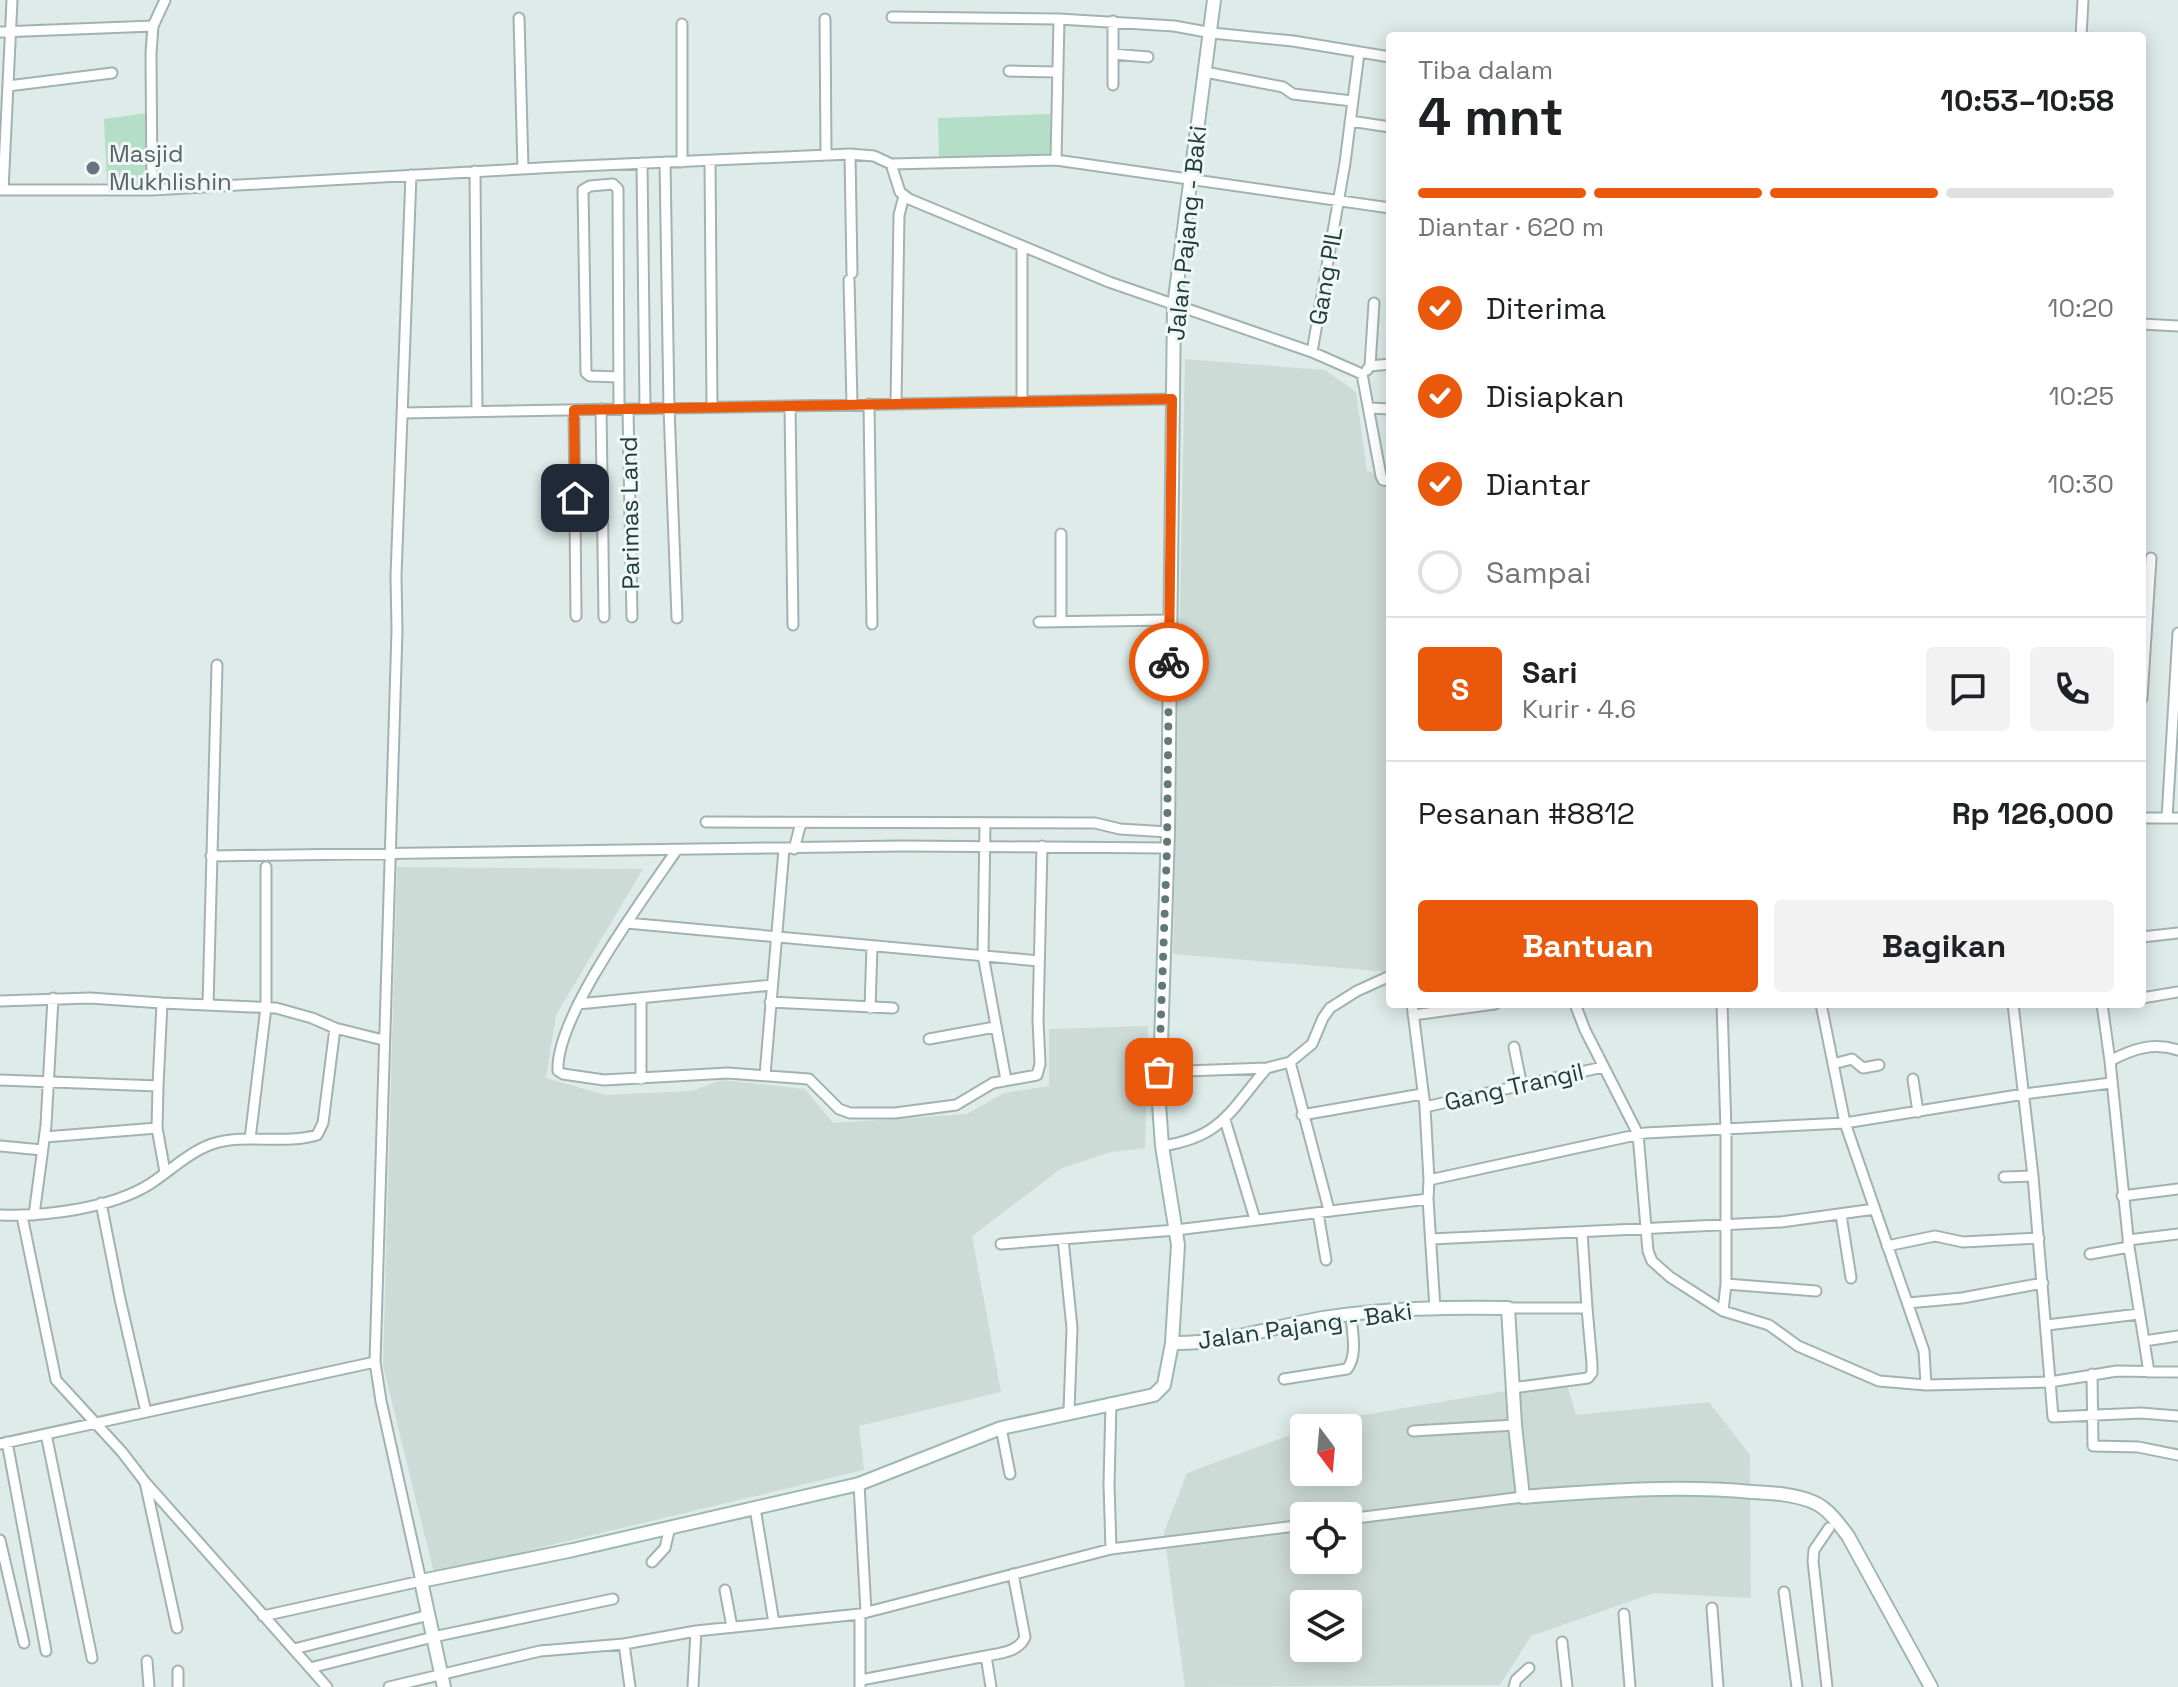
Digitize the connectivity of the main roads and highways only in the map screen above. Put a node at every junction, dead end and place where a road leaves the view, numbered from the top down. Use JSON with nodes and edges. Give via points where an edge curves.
{"nodes":[{"id":1,"x":1214,"y":0,"type":"edge"},
{"id":2,"x":1172,"y":1343,"type":"junction"},
{"id":3,"x":443,"y":1681,"type":"edge"},
{"id":4,"x":1931,"y":1687,"type":"edge"}],
"edges":[{"from":1,"to":2,"type":"main road","name":"Jalan Pajang - Baki","via":[[1174,306],[1168,832],[1159,1072],[1162,1146],[1178,1256]]},
{"from":2,"to":3,"type":"main road","via":[[1160,1392],[1143,1398],[1001,1428],[859,1484],[421,1581]]},
{"from":2,"to":4,"type":"main road","name":"Jalan Pajang - Baki","via":[[1351,1315],[1508,1308],[1523,1497],[1707,1488],[1784,1494],[1819,1505],[1848,1536]]}]}
